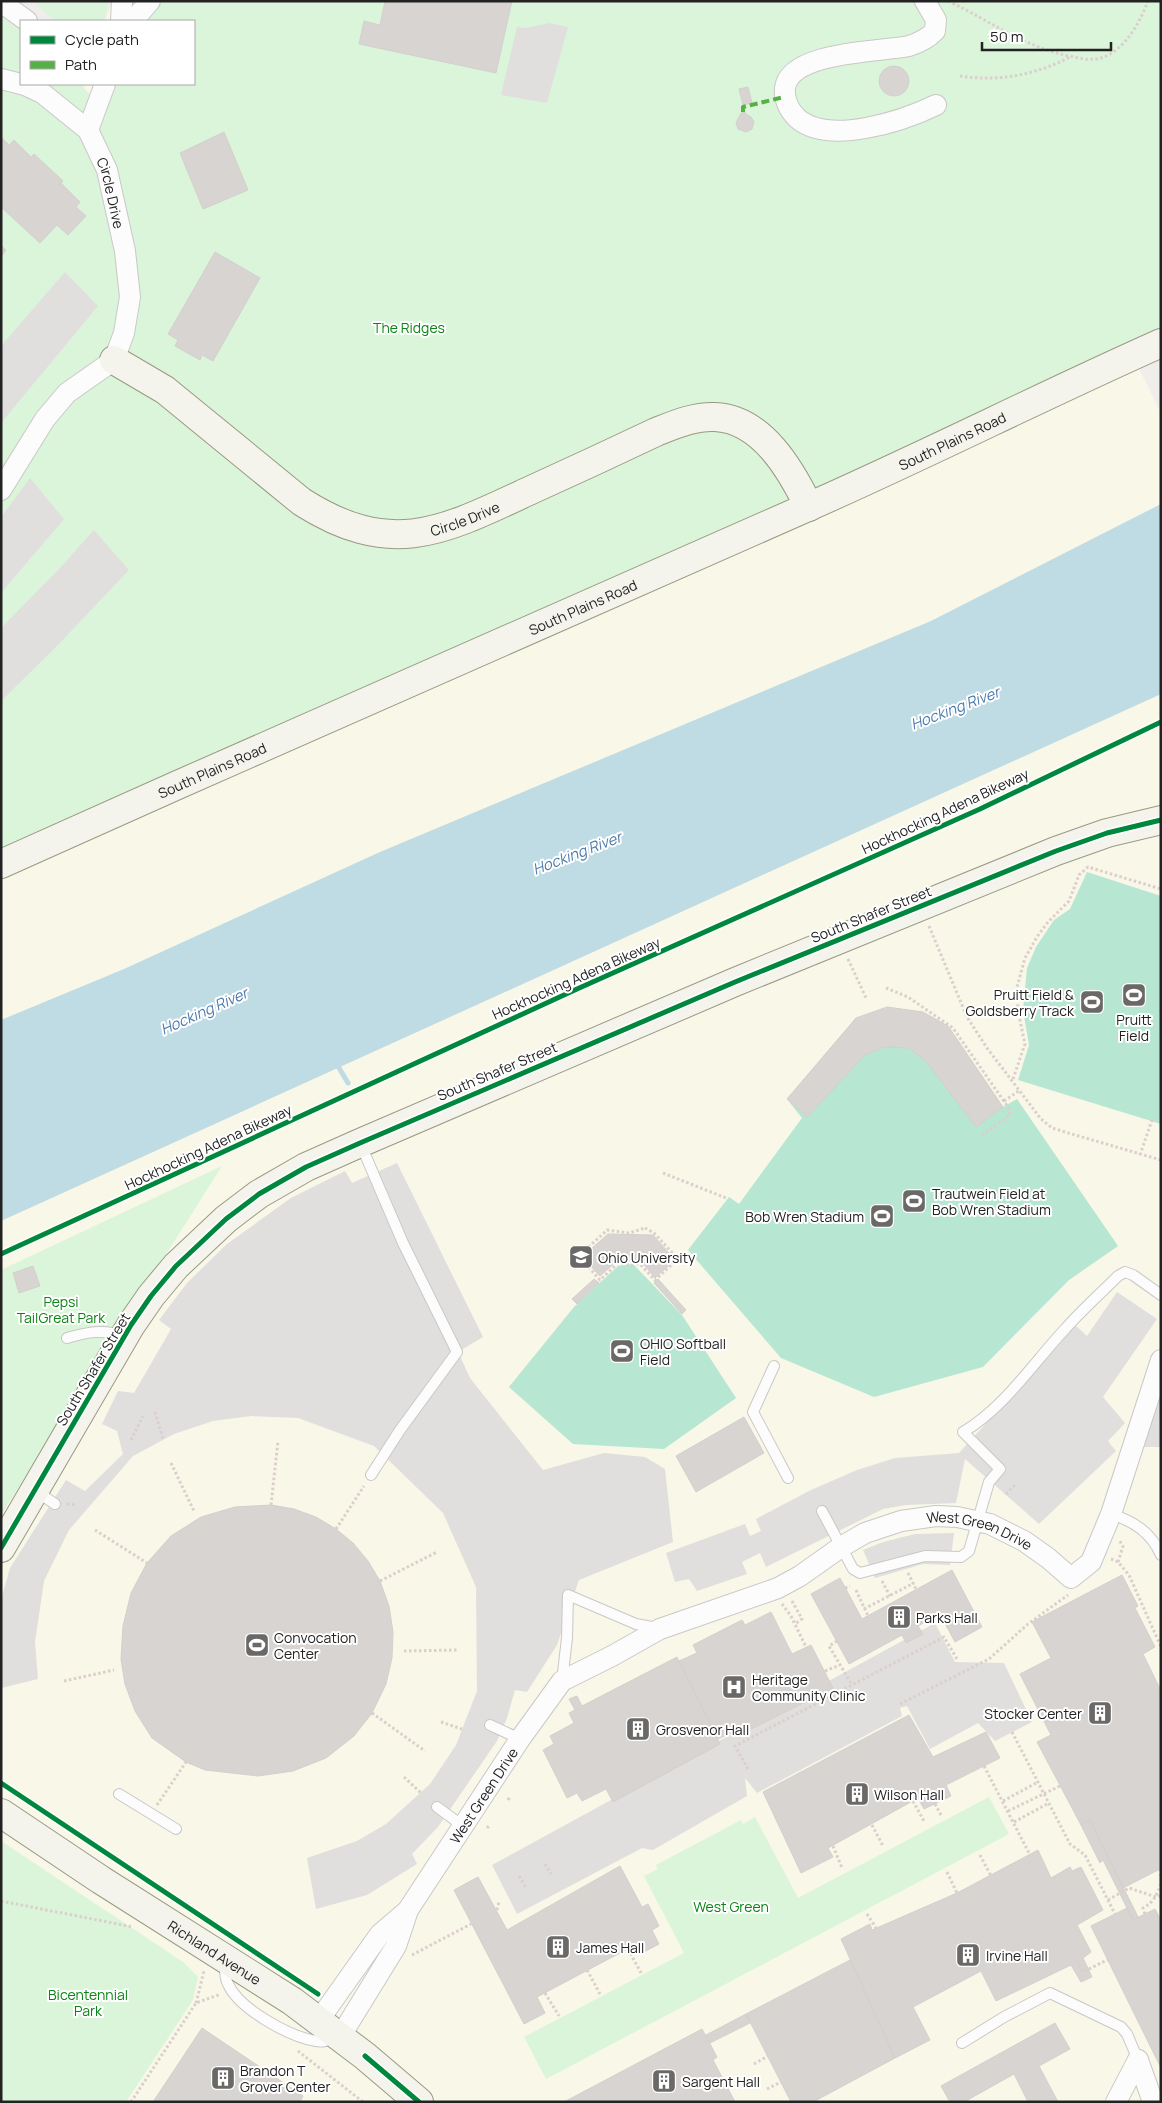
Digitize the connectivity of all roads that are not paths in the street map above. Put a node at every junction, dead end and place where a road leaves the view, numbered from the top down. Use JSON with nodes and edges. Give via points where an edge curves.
{"nodes":[{"id":1,"x":122,"y":1,"type":"edge"},
{"id":2,"x":150,"y":1,"type":"edge"},
{"id":3,"x":925,"y":1,"type":"edge"},
{"id":4,"x":1,"y":2,"type":"edge"},
{"id":5,"x":26,"y":20,"type":"edge"},
{"id":6,"x":121,"y":20,"type":"edge"},
{"id":7,"x":134,"y":20,"type":"edge"},
{"id":8,"x":1,"y":79,"type":"edge"},
{"id":9,"x":20,"y":84,"type":"edge"},
{"id":10,"x":25,"y":85,"type":"edge"},
{"id":11,"x":104,"y":85,"type":"edge"},
{"id":12,"x":936,"y":105,"type":"dead end"},
{"id":13,"x":88,"y":130,"type":"junction"},
{"id":14,"x":1161,"y":343,"type":"edge"},
{"id":15,"x":114,"y":360,"type":"junction"},
{"id":16,"x":1,"y":490,"type":"edge"},
{"id":17,"x":808,"y":507,"type":"junction"},
{"id":18,"x":1161,"y":820,"type":"edge"},
{"id":19,"x":1,"y":864,"type":"edge"},
{"id":20,"x":360,"y":1143,"type":"junction"},
{"id":21,"x":1161,"y":1295,"type":"edge"},
{"id":22,"x":125,"y":1336,"type":"junction"},
{"id":23,"x":67,"y":1338,"type":"dead end"},
{"id":24,"x":1161,"y":1360,"type":"edge"},
{"id":25,"x":774,"y":1366,"type":"dead end"},
{"id":26,"x":372,"y":1475,"type":"road end"},
{"id":27,"x":788,"y":1478,"type":"dead end"},
{"id":28,"x":822,"y":1511,"type":"dead end"},
{"id":29,"x":1111,"y":1514,"type":"junction"},
{"id":30,"x":977,"y":1520,"type":"junction"},
{"id":31,"x":841,"y":1547,"type":"junction"},
{"id":32,"x":1,"y":1548,"type":"edge"},
{"id":33,"x":1161,"y":1554,"type":"edge"},
{"id":34,"x":660,"y":1629,"type":"junction"},
{"id":35,"x":562,"y":1681,"type":"junction"},
{"id":36,"x":490,"y":1726,"type":"dead end"},
{"id":37,"x":520,"y":1738,"type":"junction"},
{"id":38,"x":119,"y":1794,"type":"dead end"},
{"id":39,"x":437,"y":1807,"type":"dead end"},
{"id":40,"x":1,"y":1813,"type":"edge"},
{"id":41,"x":464,"y":1826,"type":"junction"},
{"id":42,"x":176,"y":1829,"type":"dead end"},
{"id":43,"x":408,"y":1910,"type":"junction"},
{"id":44,"x":215,"y":1963,"type":"junction"},
{"id":45,"x":319,"y":2020,"type":"junction"},
{"id":46,"x":340,"y":2037,"type":"junction"},
{"id":47,"x":962,"y":2043,"type":"dead end"},
{"id":48,"x":1138,"y":2060,"type":"junction"},
{"id":49,"x":419,"y":2102,"type":"edge"},
{"id":50,"x":1116,"y":2102,"type":"edge"},
{"id":51,"x":1153,"y":2102,"type":"edge"}],
"edges":[{"from":1,"to":6,"type":"street"},
{"from":2,"to":7,"type":"street"},
{"from":3,"to":12,"type":"street","via":[[936,20],[935,30],[929,37],[910,45],[811,62],[795,71],[786,84],[784,97],[792,112],[802,121],[836,131],[879,125]]},
{"from":4,"to":5,"type":"street"},
{"from":8,"to":9,"type":"street","name":"Circle Drive"},
{"from":10,"to":13,"type":"street","name":"Circle Drive","via":[[42,93]]},
{"from":11,"to":13,"type":"street"},
{"from":13,"to":15,"type":"street","name":"Circle Drive","via":[[107,170],[128,272],[128,314]]},
{"from":14,"to":17,"type":"street","name":"South Plains Road"},
{"from":15,"to":16,"type":"street","via":[[67,393],[45,419]]},
{"from":15,"to":17,"type":"street","name":"Circle Drive","via":[[165,390],[302,502],[346,526],[383,534],[425,533],[448,527],[656,432],[680,423],[716,417],[744,426],[763,440],[788,468]]},
{"from":17,"to":19,"type":"street","name":"South Plains Road"},
{"from":18,"to":20,"type":"street","name":"South Shafer Street","via":[[1107,833],[1056,851],[735,982]]},
{"from":20,"to":22,"type":"street","name":"South Shafer Street","via":[[306,1167],[259,1194],[226,1219],[176,1266],[151,1296]]},
{"from":20,"to":26,"type":"lane","via":[[403,1242],[458,1352],[400,1430]]},
{"from":21,"to":30,"type":"lane","via":[[1133,1275],[1125,1272],[1118,1276],[979,1422],[963,1432],[1000,1470],[989,1482]]},
{"from":22,"to":23,"type":"lane","via":[[100,1331]]},
{"from":22,"to":32,"type":"street","name":"South Shafer Street","via":[[45,1497]]},
{"from":24,"to":29,"type":"street","name":"West Green Drive"},
{"from":25,"to":27,"type":"lane","via":[[753,1412]]},
{"from":28,"to":31,"type":"lane"},
{"from":29,"to":30,"type":"street","name":"West Green Drive","via":[[1091,1562],[1071,1578],[1024,1541]]},
{"from":29,"to":33,"type":"lane","via":[[1144,1530]]},
{"from":30,"to":31,"type":"street","name":"West Green Drive","via":[[936,1516],[901,1521],[865,1533]]},
{"from":30,"to":31,"type":"lane","via":[[969,1551],[961,1557],[924,1556],[860,1573],[853,1569]]},
{"from":31,"to":34,"type":"street","name":"West Green Drive","via":[[778,1588]]},
{"from":34,"to":35,"type":"street","name":"West Green Drive"},
{"from":34,"to":35,"type":"lane","name":"West Green Drive","via":[[636,1624],[568,1595]]},
{"from":35,"to":37,"type":"street","name":"West Green Drive"},
{"from":36,"to":37,"type":"lane"},
{"from":37,"to":41,"type":"street","name":"West Green Drive"},
{"from":38,"to":42,"type":"lane"},
{"from":39,"to":41,"type":"lane"},
{"from":40,"to":44,"type":"street","name":"Richland Avenue","via":[[101,1880]]},
{"from":41,"to":43,"type":"street","name":"West Green Drive"},
{"from":43,"to":45,"type":"street","name":"West Green Drive","via":[[380,1934]]},
{"from":43,"to":46,"type":"street","name":"West Green Drive","via":[[396,1946]]},
{"from":44,"to":45,"type":"street","name":"Richland Avenue"},
{"from":44,"to":46,"type":"lane","via":[[228,1986],[246,2005],[286,2032],[316,2042]]},
{"from":45,"to":46,"type":"street","name":"Richland Avenue"},
{"from":46,"to":49,"type":"street","name":"Richland Avenue"},
{"from":47,"to":48,"type":"lane","via":[[1050,1993],[1121,2027]]},
{"from":48,"to":50,"type":"street"},
{"from":48,"to":51,"type":"street"}]}
